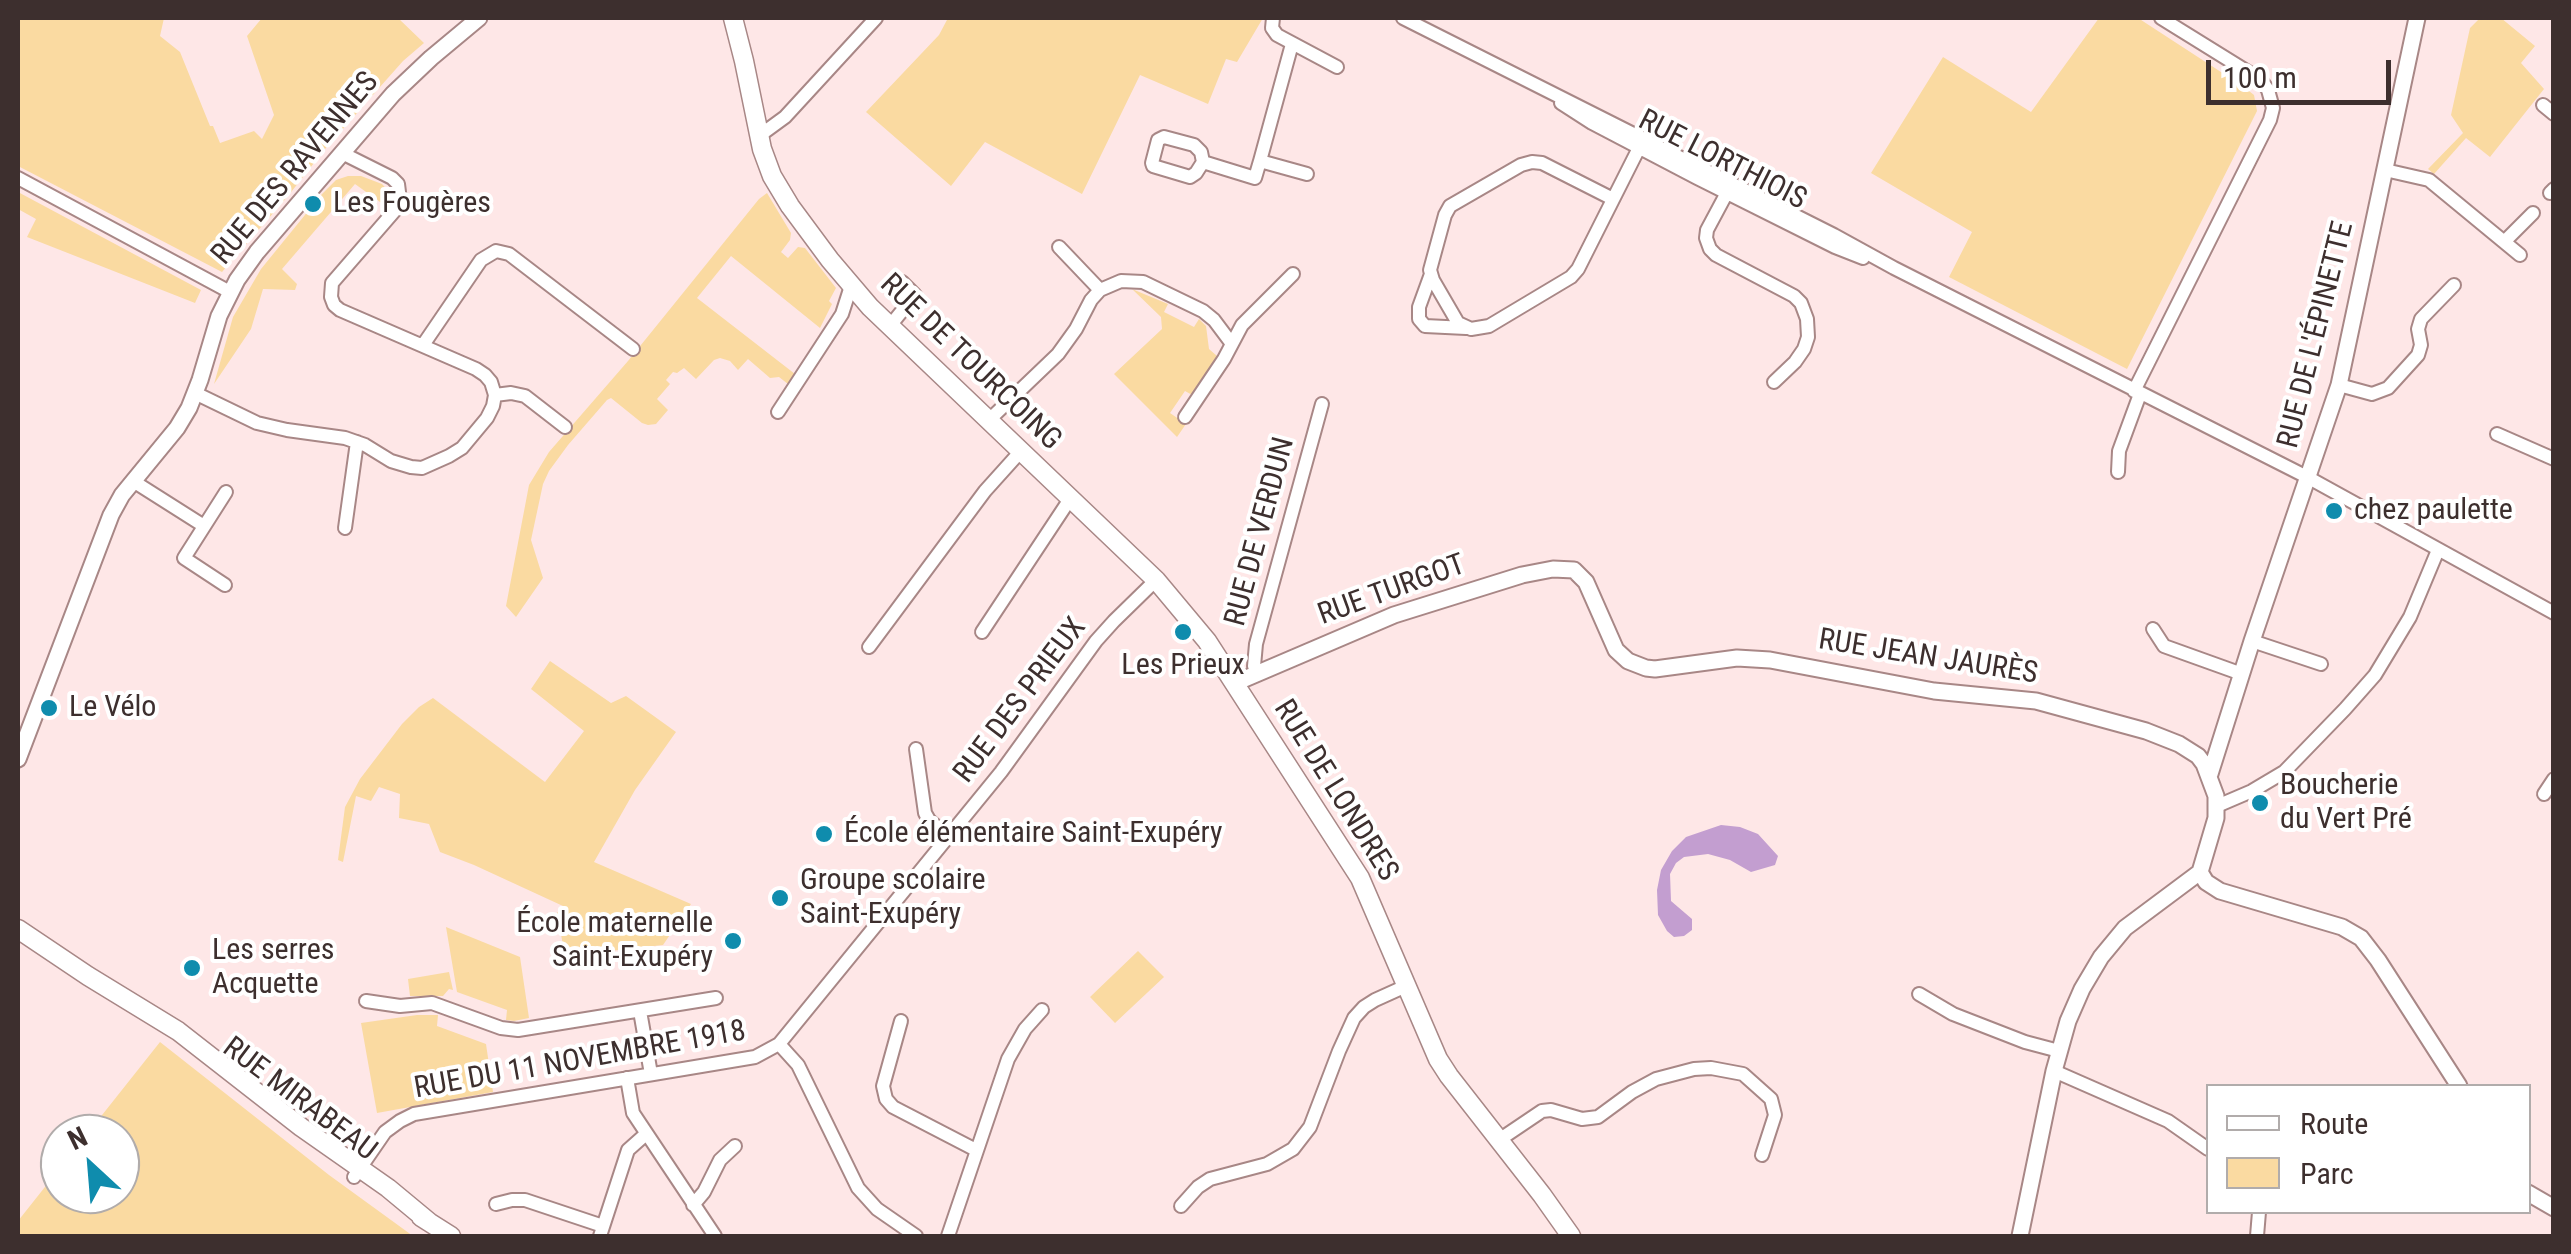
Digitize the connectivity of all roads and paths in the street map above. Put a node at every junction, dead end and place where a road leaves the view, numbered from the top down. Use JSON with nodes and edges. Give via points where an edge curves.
{"nodes":[{"id":1,"x":479,"y":18,"type":"edge"},
{"id":2,"x":731,"y":18,"type":"edge"},
{"id":3,"x":876,"y":18,"type":"edge"},
{"id":4,"x":1273,"y":18,"type":"edge"},
{"id":5,"x":1403,"y":18,"type":"edge"},
{"id":6,"x":2161,"y":18,"type":"edge"},
{"id":7,"x":2418,"y":18,"type":"edge"},
{"id":8,"x":1430,"y":24,"type":"edge"},
{"id":9,"x":1291,"y":49,"type":"junction"},
{"id":10,"x":1338,"y":66,"type":"dead end"},
{"id":11,"x":760,"y":136,"type":"junction"},
{"id":12,"x":1641,"y":142,"type":"junction"},
{"id":13,"x":342,"y":154,"type":"junction"},
{"id":14,"x":1260,"y":161,"type":"junction"},
{"id":15,"x":1203,"y":162,"type":"dead end"},
{"id":16,"x":2385,"y":170,"type":"junction"},
{"id":17,"x":1307,"y":174,"type":"dead end"},
{"id":18,"x":18,"y":178,"type":"edge"},
{"id":19,"x":1730,"y":188,"type":"junction"},
{"id":20,"x":1613,"y":200,"type":"junction"},
{"id":21,"x":2533,"y":213,"type":"dead end"},
{"id":22,"x":2504,"y":242,"type":"junction"},
{"id":23,"x":1059,"y":246,"type":"dead end"},
{"id":24,"x":2520,"y":255,"type":"dead end"},
{"id":25,"x":1293,"y":274,"type":"dead end"},
{"id":26,"x":1431,"y":274,"type":"junction"},
{"id":27,"x":902,"y":282,"type":"dead end"},
{"id":28,"x":2454,"y":285,"type":"dead end"},
{"id":29,"x":851,"y":286,"type":"junction"},
{"id":30,"x":1100,"y":290,"type":"junction"},
{"id":31,"x":230,"y":292,"type":"junction"},
{"id":32,"x":889,"y":327,"type":"junction"},
{"id":33,"x":1471,"y":329,"type":"junction"},
{"id":34,"x":1232,"y":344,"type":"junction"},
{"id":35,"x":422,"y":345,"type":"junction"},
{"id":36,"x":633,"y":349,"type":"dead end"},
{"id":37,"x":1774,"y":382,"type":"dead end"},
{"id":38,"x":2340,"y":385,"type":"junction"},
{"id":39,"x":2138,"y":392,"type":"junction"},
{"id":40,"x":195,"y":393,"type":"junction"},
{"id":41,"x":495,"y":395,"type":"junction"},
{"id":42,"x":1322,"y":404,"type":"dead end"},
{"id":43,"x":778,"y":412,"type":"dead end"},
{"id":44,"x":1185,"y":416,"type":"dead end"},
{"id":45,"x":988,"y":420,"type":"junction"},
{"id":46,"x":565,"y":427,"type":"dead end"},
{"id":47,"x":2497,"y":434,"type":"dead end"},
{"id":48,"x":358,"y":442,"type":"junction"},
{"id":49,"x":1020,"y":451,"type":"junction"},
{"id":50,"x":2554,"y":460,"type":"edge"},
{"id":51,"x":2118,"y":472,"type":"dead end"},
{"id":52,"x":2309,"y":478,"type":"junction"},
{"id":53,"x":133,"y":481,"type":"junction"},
{"id":54,"x":226,"y":492,"type":"dead end"},
{"id":55,"x":1070,"y":498,"type":"junction"},
{"id":56,"x":204,"y":526,"type":"junction"},
{"id":57,"x":345,"y":528,"type":"dead end"},
{"id":58,"x":2438,"y":550,"type":"junction"},
{"id":59,"x":1574,"y":570,"type":"joint"},
{"id":60,"x":1156,"y":580,"type":"junction"},
{"id":61,"x":226,"y":584,"type":"dead end"},
{"id":62,"x":2554,"y":614,"type":"edge"},
{"id":63,"x":2153,"y":629,"type":"dead end"},
{"id":64,"x":982,"y":632,"type":"dead end"},
{"id":65,"x":2252,"y":642,"type":"junction"},
{"id":66,"x":868,"y":647,"type":"dead end"},
{"id":67,"x":2320,"y":664,"type":"dead end"},
{"id":68,"x":1257,"y":674,"type":"junction"},
{"id":69,"x":2242,"y":674,"type":"junction"},
{"id":70,"x":1235,"y":683,"type":"junction"},
{"id":71,"x":916,"y":750,"type":"dead end"},
{"id":72,"x":18,"y":759,"type":"edge"},
{"id":73,"x":2210,"y":774,"type":"junction"},
{"id":74,"x":2554,"y":779,"type":"edge"},
{"id":75,"x":2544,"y":794,"type":"dead end"},
{"id":76,"x":2218,"y":806,"type":"junction"},
{"id":77,"x":948,"y":837,"type":"junction"},
{"id":78,"x":2200,"y":872,"type":"junction"},
{"id":79,"x":18,"y":918,"type":"edge"},
{"id":80,"x":18,"y":929,"type":"edge"},
{"id":81,"x":38,"y":942,"type":"junction"},
{"id":82,"x":1406,"y":986,"type":"junction"},
{"id":83,"x":1919,"y":994,"type":"dead end"},
{"id":84,"x":716,"y":998,"type":"dead end"},
{"id":85,"x":366,"y":1001,"type":"dead end"},
{"id":86,"x":1042,"y":1010,"type":"dead end"},
{"id":87,"x":640,"y":1011,"type":"junction"},
{"id":88,"x":901,"y":1021,"type":"dead end"},
{"id":89,"x":779,"y":1044,"type":"junction"},
{"id":90,"x":2059,"y":1051,"type":"junction"},
{"id":91,"x":2054,"y":1070,"type":"junction"},
{"id":92,"x":652,"y":1074,"type":"junction"},
{"id":93,"x":627,"y":1078,"type":"junction"},
{"id":94,"x":2458,"y":1084,"type":"edge"},
{"id":95,"x":646,"y":1134,"type":"junction"},
{"id":96,"x":1499,"y":1140,"type":"junction"},
{"id":97,"x":735,"y":1146,"type":"dead end"},
{"id":98,"x":2206,"y":1148,"type":"edge"},
{"id":99,"x":976,"y":1150,"type":"junction"},
{"id":100,"x":1762,"y":1155,"type":"dead end"},
{"id":101,"x":356,"y":1172,"type":"junction"},
{"id":102,"x":2531,"y":1195,"type":"edge"},
{"id":103,"x":496,"y":1204,"type":"dead end"},
{"id":104,"x":693,"y":1205,"type":"junction"},
{"id":105,"x":1181,"y":1206,"type":"dead end"},
{"id":106,"x":2554,"y":1208,"type":"edge"},
{"id":107,"x":602,"y":1231,"type":"edge"},
{"id":108,"x":450,"y":1236,"type":"edge"},
{"id":109,"x":715,"y":1236,"type":"edge"},
{"id":110,"x":916,"y":1236,"type":"edge"},
{"id":111,"x":948,"y":1236,"type":"edge"},
{"id":112,"x":1571,"y":1236,"type":"edge"},
{"id":113,"x":2020,"y":1236,"type":"edge"}],
"edges":[{"from":1,"to":13,"type":"street","name":"RUE DES RAVENNES","via":[[404,82]]},
{"from":2,"to":11,"type":"main road","name":"RUE DE TOURCOING"},
{"from":3,"to":11,"type":"street"},
{"from":4,"to":9,"type":"street","via":[[1274,32]]},
{"from":5,"to":8,"type":"street","name":"RUE LORTHIOIS"},
{"from":6,"to":39,"type":"street","via":[[2254,75],[2273,108]]},
{"from":7,"to":16,"type":"street","name":"RUE DE L'ÉPINETTE"},
{"from":8,"to":12,"type":"street","name":"RUE LORTHIOIS","via":[[1577,114]]},
{"from":9,"to":10,"type":"street"},
{"from":9,"to":14,"type":"street"},
{"from":11,"to":29,"type":"main road","name":"RUE DE TOURCOING","via":[[779,189]]},
{"from":12,"to":19,"type":"street","name":"RUE LORTHIOIS"},
{"from":12,"to":20,"type":"street"},
{"from":13,"to":31,"type":"street","name":"RUE DES RAVENNES"},
{"from":13,"to":35,"type":"street","via":[[392,178],[400,200],[332,284],[330,298],[340,310]]},
{"from":14,"to":15,"type":"street","via":[[1255,178]]},
{"from":14,"to":17,"type":"street"},
{"from":16,"to":22,"type":"street","via":[[2429,180]]},
{"from":16,"to":38,"type":"street","name":"RUE DE L'ÉPINETTE"},
{"from":18,"to":31,"type":"street"},
{"from":19,"to":37,"type":"street","via":[[1708,230],[1710,249],[1794,296],[1807,319],[1804,349]]},
{"from":19,"to":39,"type":"street","name":"RUE LORTHIOIS","via":[[1834,247],[1894,268]]},
{"from":20,"to":26,"type":"street","via":[[1542,163],[1526,162],[1450,206]]},
{"from":20,"to":33,"type":"street","via":[[1572,277],[1489,326]]},
{"from":21,"to":22,"type":"street"},
{"from":22,"to":24,"type":"street"},
{"from":23,"to":30,"type":"street"},
{"from":25,"to":34,"type":"street"},
{"from":26,"to":33,"type":"street","via":[[1455,319]]},
{"from":26,"to":33,"type":"street","via":[[1418,319],[1425,326]]},
{"from":27,"to":32,"type":"street","via":[[916,295]]},
{"from":28,"to":38,"type":"street","via":[[2422,319],[2418,355],[2388,388],[2372,394]]},
{"from":29,"to":32,"type":"main road","name":"RUE DE TOURCOING"},
{"from":29,"to":43,"type":"street","via":[[842,314]]},
{"from":30,"to":34,"type":"street","via":[[1121,280],[1149,285],[1203,311]]},
{"from":30,"to":45,"type":"street","via":[[1058,354]]},
{"from":31,"to":40,"type":"street","name":"RUE DES RAVENNES"},
{"from":32,"to":45,"type":"main road","name":"RUE DE TOURCOING"},
{"from":34,"to":44,"type":"street"},
{"from":35,"to":36,"type":"street","via":[[480,260],[496,251],[509,254]]},
{"from":35,"to":41,"type":"street","via":[[476,369]]},
{"from":38,"to":52,"type":"street","name":"RUE DE L'ÉPINETTE"},
{"from":39,"to":51,"type":"street"},
{"from":39,"to":52,"type":"street","name":"RUE LORTHIOIS"},
{"from":40,"to":48,"type":"street","via":[[270,427]]},
{"from":40,"to":53,"type":"street","name":"RUE DES RAVENNES"},
{"from":41,"to":46,"type":"street","via":[[524,396]]},
{"from":41,"to":48,"type":"street","via":[[472,438],[436,464],[400,464]]},
{"from":42,"to":68,"type":"street","name":"RUE DE VERDUN","via":[[1256,644]]},
{"from":45,"to":49,"type":"main road","name":"RUE DE TOURCOING"},
{"from":47,"to":50,"type":"street"},
{"from":48,"to":57,"type":"street"},
{"from":49,"to":55,"type":"main road","name":"RUE DE TOURCOING"},
{"from":49,"to":66,"type":"street"},
{"from":52,"to":58,"type":"street","name":"RUE LORTHIOIS"},
{"from":52,"to":65,"type":"street","name":"RUE DE L'ÉPINETTE"},
{"from":53,"to":56,"type":"street"},
{"from":53,"to":72,"type":"street","name":"RUE DES RAVENNES","via":[[106,525]]},
{"from":54,"to":56,"type":"street"},
{"from":55,"to":60,"type":"main road","name":"RUE DE TOURCOING"},
{"from":55,"to":64,"type":"street"},
{"from":56,"to":61,"type":"street","via":[[184,558]]},
{"from":58,"to":62,"type":"street","name":"RUE LORTHIOIS"},
{"from":58,"to":76,"type":"street","via":[[2410,617],[2346,709],[2284,772]]},
{"from":59,"to":68,"type":"street","name":"RUE TURGOT","via":[[1522,575],[1394,615]]},
{"from":59,"to":73,"type":"street","name":"RUE JEAN JAURÈS","via":[[1586,582],[1616,650],[1646,668],[1752,658],[2036,701],[2162,736],[2198,756]]},
{"from":60,"to":70,"type":"main road","name":"RUE DE TOURCOING"},
{"from":60,"to":77,"type":"street","name":"RUE DES PRIEUX","via":[[1096,641]]},
{"from":63,"to":69,"type":"street","via":[[2164,646]]},
{"from":65,"to":67,"type":"street"},
{"from":65,"to":69,"type":"street","name":"RUE DE L'ÉPINETTE"},
{"from":68,"to":70,"type":"street","name":"RUE TURGOT"},
{"from":69,"to":73,"type":"street","name":"RUE DE L'ÉPINETTE"},
{"from":70,"to":82,"type":"main road","name":"RUE DE LONDRES","via":[[1350,861]]},
{"from":71,"to":77,"type":"street","via":[[925,812]]},
{"from":73,"to":76,"type":"street"},
{"from":74,"to":75,"type":"street"},
{"from":76,"to":78,"type":"street"},
{"from":77,"to":89,"type":"street","name":"RUE DES PRIEUX"},
{"from":78,"to":90,"type":"street","via":[[2113,941],[2082,989]]},
{"from":78,"to":94,"type":"street","via":[[2212,888],[2361,938]]},
{"from":79,"to":81,"type":"main road","name":"RUE MIRABEAU"},
{"from":80,"to":81,"type":"main road","name":"RUE MIRABEAU"},
{"from":81,"to":101,"type":"main road","name":"RUE MIRABEAU","via":[[144,1011],[290,1131]]},
{"from":82,"to":96,"type":"main road","name":"RUE DE LONDRES","via":[[1438,1059]]},
{"from":82,"to":105,"type":"street","via":[[1354,1018],[1299,1142],[1267,1164],[1210,1179]]},
{"from":83,"to":90,"type":"street","via":[[1971,1021]]},
{"from":84,"to":87,"type":"street"},
{"from":85,"to":87,"type":"street","via":[[432,1003],[511,1030]]},
{"from":86,"to":99,"type":"street","via":[[1008,1059]]},
{"from":87,"to":92,"type":"street"},
{"from":88,"to":99,"type":"street","via":[[883,1086],[886,1099]]},
{"from":89,"to":92,"type":"street","name":"RUE DU 11 NOVEMBRE 1918","via":[[755,1057]]},
{"from":89,"to":110,"type":"street","name":"RUE DU 11 NOVEMBRE 1918","via":[[798,1066],[858,1188]]},
{"from":90,"to":91,"type":"street"},
{"from":91,"to":98,"type":"street","via":[[2168,1121]]},
{"from":91,"to":113,"type":"street"},
{"from":92,"to":93,"type":"street","name":"RUE DU 11 NOVEMBRE 1918"},
{"from":93,"to":95,"type":"street","via":[[631,1107]]},
{"from":93,"to":101,"type":"street","name":"RUE DU 11 NOVEMBRE 1918","via":[[414,1114],[388,1129]]},
{"from":95,"to":104,"type":"street"},
{"from":95,"to":107,"type":"street","via":[[628,1150]]},
{"from":96,"to":100,"type":"street","via":[[1542,1111],[1592,1118],[1647,1083],[1711,1068],[1743,1074],[1771,1099],[1775,1115]]},
{"from":96,"to":112,"type":"main road","name":"RUE DE LONDRES"},
{"from":97,"to":104,"type":"street"},
{"from":99,"to":111,"type":"street"},
{"from":101,"to":108,"type":"main road","name":"RUE MIRABEAU","via":[[376,1192]]},
{"from":102,"to":106,"type":"street"},
{"from":103,"to":107,"type":"street","via":[[525,1200]]},
{"from":104,"to":109,"type":"street"}]}
